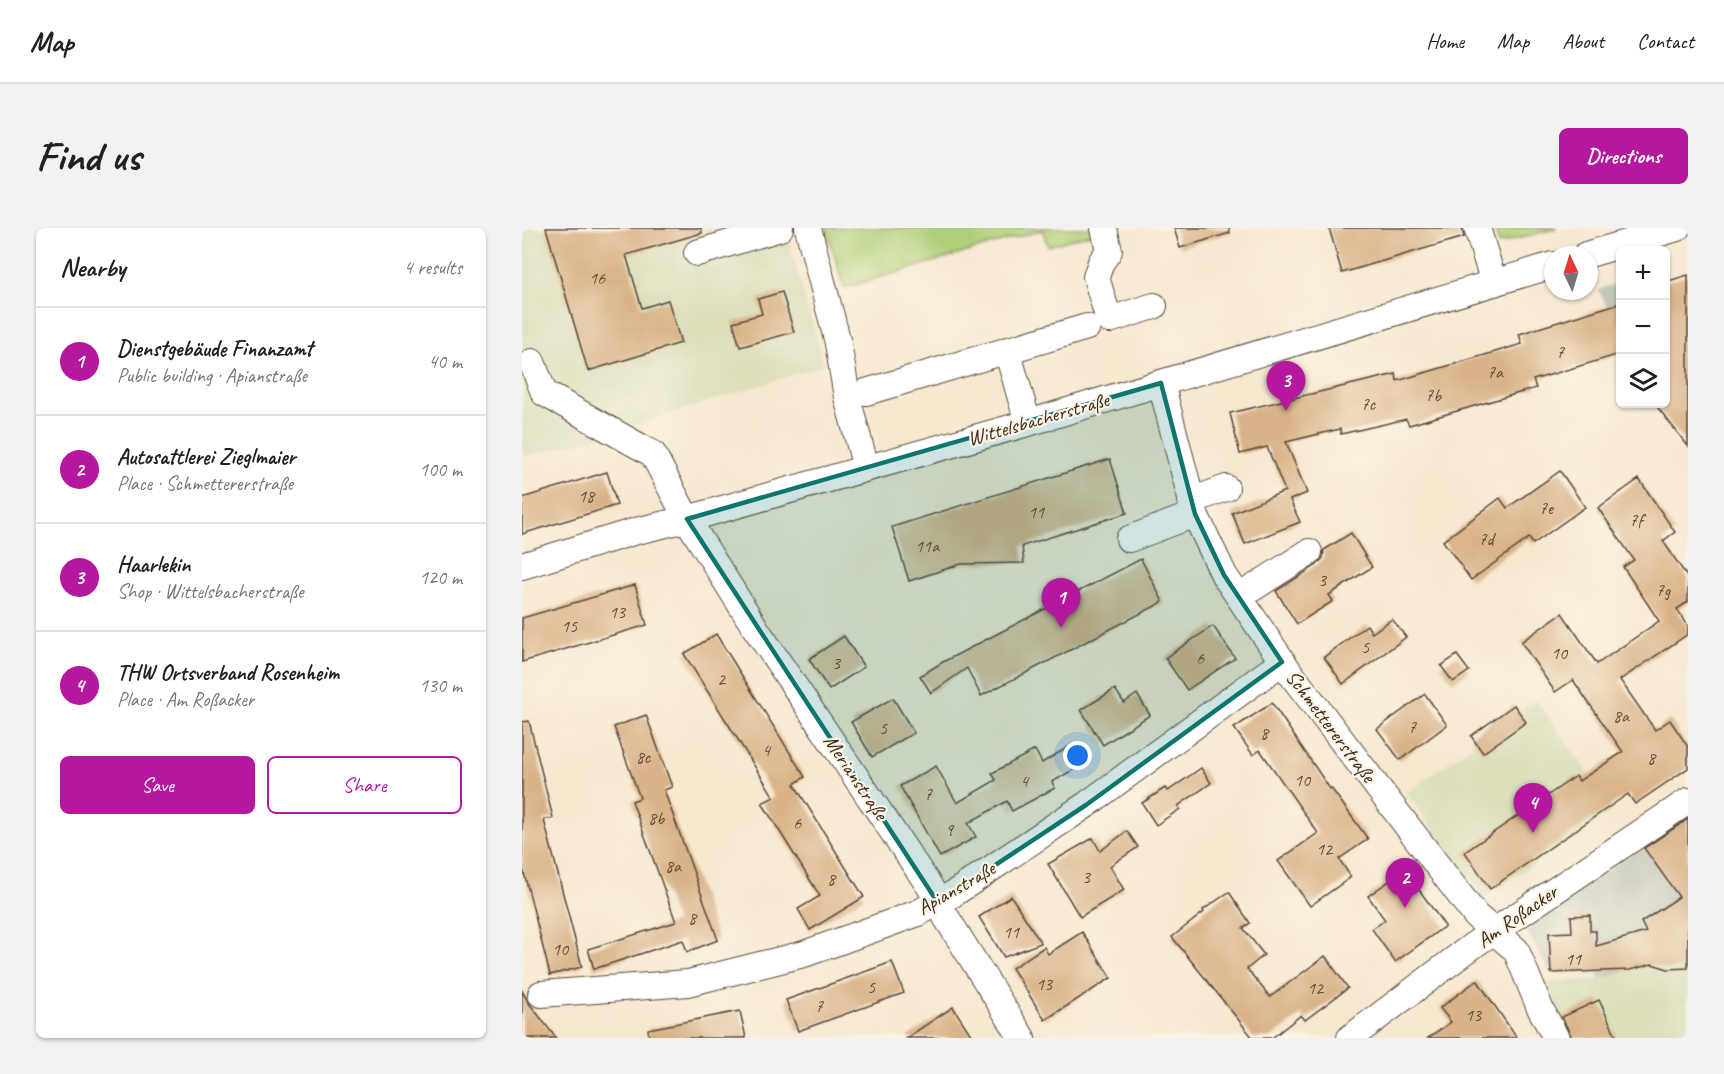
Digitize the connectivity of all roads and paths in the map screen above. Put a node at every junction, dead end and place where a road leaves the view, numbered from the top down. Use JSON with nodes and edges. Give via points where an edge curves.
{"nodes":[{"id":1,"x":780,"y":228,"type":"edge"},
{"id":2,"x":808,"y":228,"type":"edge"},
{"id":3,"x":1104,"y":228,"type":"edge"},
{"id":4,"x":1477,"y":228,"type":"edge"},
{"id":5,"x":1677,"y":228,"type":"edge"},
{"id":6,"x":1598,"y":251,"type":"edge"},
{"id":7,"x":697,"y":253,"type":"dead end"},
{"id":8,"x":1544,"y":268,"type":"edge"},
{"id":9,"x":1494,"y":283,"type":"junction"},
{"id":10,"x":1154,"y":306,"type":"dead end"},
{"id":11,"x":1087,"y":327,"type":"dead end"},
{"id":12,"x":1007,"y":350,"type":"junction"},
{"id":13,"x":532,"y":362,"type":"dead end"},
{"id":14,"x":1161,"y":383,"type":"junction"},
{"id":15,"x":866,"y":392,"type":"dead end"},
{"id":16,"x":1028,"y":423,"type":"junction"},
{"id":17,"x":866,"y":468,"type":"junction"},
{"id":18,"x":1226,"y":488,"type":"dead end"},
{"id":19,"x":1193,"y":507,"type":"junction"},
{"id":20,"x":687,"y":519,"type":"junction"},
{"id":21,"x":1130,"y":539,"type":"dead end"},
{"id":22,"x":1309,"y":552,"type":"dead end"},
{"id":23,"x":522,"y":566,"type":"edge"},
{"id":24,"x":1239,"y":597,"type":"junction"},
{"id":25,"x":1282,"y":662,"type":"junction"},
{"id":26,"x":1688,"y":801,"type":"edge"},
{"id":27,"x":938,"y":903,"type":"junction"},
{"id":28,"x":1494,"y":931,"type":"junction"},
{"id":29,"x":541,"y":994,"type":"dead end"},
{"id":30,"x":1022,"y":1038,"type":"edge"},
{"id":31,"x":1350,"y":1038,"type":"edge"},
{"id":32,"x":1557,"y":1038,"type":"edge"}],
"edges":[{"from":1,"to":7,"type":"street"},
{"from":2,"to":17,"type":"street"},
{"from":3,"to":10,"type":"street","via":[[1109,251],[1096,277],[1109,320]]},
{"from":4,"to":9,"type":"street"},
{"from":5,"to":6,"type":"street"},
{"from":8,"to":9,"type":"street","name":"Wittelsbacherstraße"},
{"from":9,"to":14,"type":"street","name":"Wittelsbacherstraße"},
{"from":11,"to":12,"type":"street"},
{"from":12,"to":15,"type":"street"},
{"from":12,"to":16,"type":"street"},
{"from":13,"to":20,"type":"street","name":"Merianstraße","via":[[544,393],[653,454]]},
{"from":14,"to":16,"type":"street","name":"Wittelsbacherstraße"},
{"from":14,"to":19,"type":"street","name":"Schmettererstraße"},
{"from":16,"to":17,"type":"street","name":"Wittelsbacherstraße"},
{"from":17,"to":20,"type":"street","name":"Wittelsbacherstraße"},
{"from":18,"to":19,"type":"street"},
{"from":19,"to":21,"type":"street"},
{"from":19,"to":24,"type":"street","name":"Schmettererstraße","via":[[1200,552],[1224,575]]},
{"from":20,"to":23,"type":"street","name":"Wittelsbacherstraße"},
{"from":20,"to":27,"type":"street","name":"Merianstraße"},
{"from":22,"to":24,"type":"street"},
{"from":24,"to":25,"type":"street","name":"Schmettererstraße"},
{"from":25,"to":27,"type":"street","name":"Apianstraße","via":[[1086,805]]},
{"from":25,"to":28,"type":"street","name":"Schmettererstraße","via":[[1476,916]]},
{"from":26,"to":28,"type":"street","name":"Am Roßacker"},
{"from":27,"to":29,"type":"street","name":"Apianstraße","via":[[804,954],[688,983]]},
{"from":27,"to":30,"type":"street","name":"Merianstraße"},
{"from":28,"to":31,"type":"street","name":"Am Roßacker"},
{"from":28,"to":32,"type":"street","name":"Schmettererstraße","via":[[1516,950]]}]}
